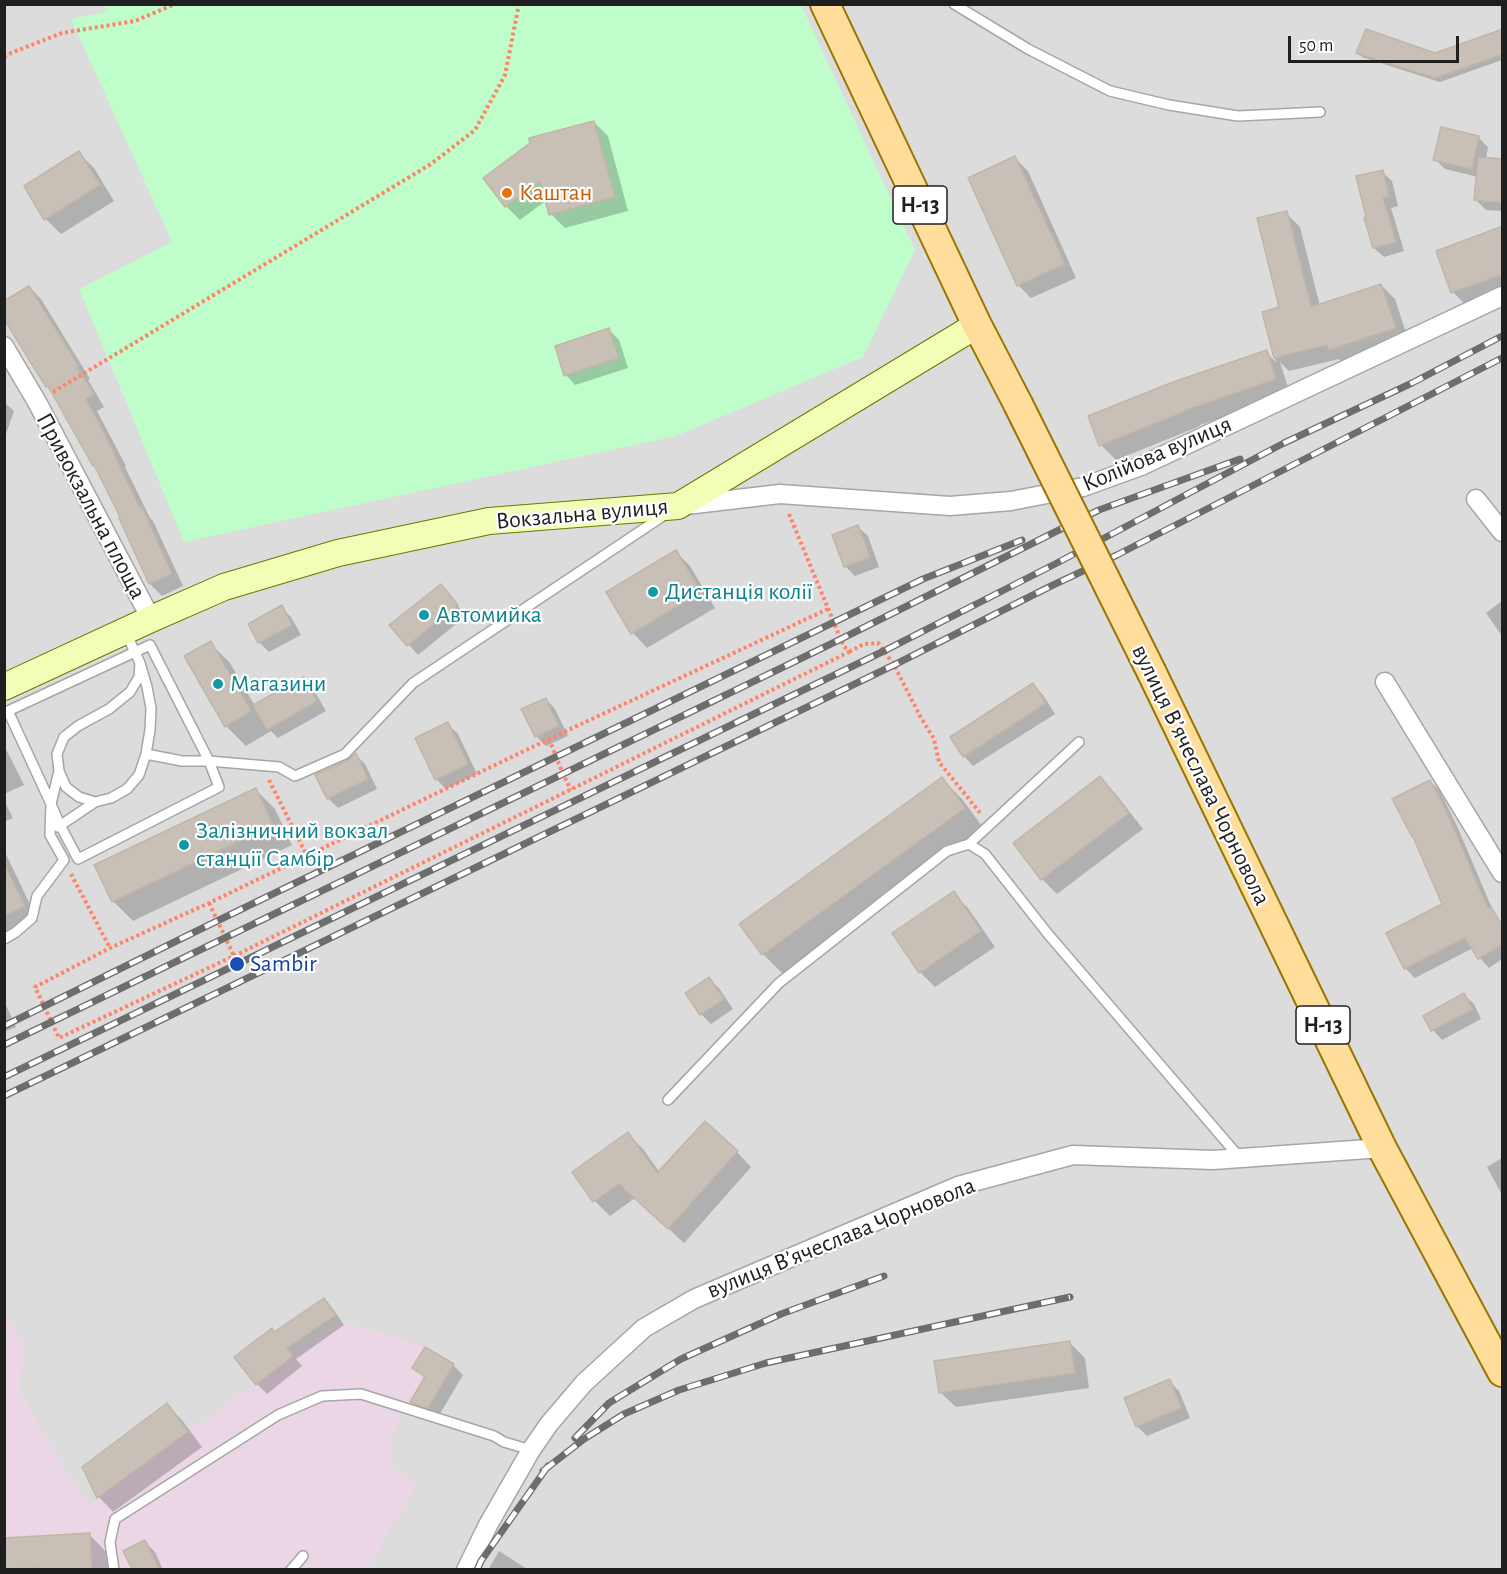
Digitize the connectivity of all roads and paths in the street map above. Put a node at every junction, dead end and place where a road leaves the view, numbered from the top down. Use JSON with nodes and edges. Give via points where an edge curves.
{"nodes":[{"id":1,"x":175,"y":4,"type":"edge"},
{"id":2,"x":519,"y":4,"type":"edge"},
{"id":3,"x":825,"y":4,"type":"edge"},
{"id":4,"x":954,"y":4,"type":"edge"},
{"id":5,"x":4,"y":57,"type":"edge"},
{"id":6,"x":1320,"y":112,"type":"dead end"},
{"id":7,"x":1503,"y":296,"type":"edge"},
{"id":8,"x":977,"y":325,"type":"junction"},
{"id":9,"x":4,"y":346,"type":"edge"},
{"id":10,"x":37,"y":402,"type":"junction"},
{"id":11,"x":780,"y":494,"type":"junction"},
{"id":12,"x":1476,"y":499,"type":"dead end"},
{"id":13,"x":678,"y":506,"type":"junction"},
{"id":14,"x":1503,"y":532,"type":"edge"},
{"id":15,"x":828,"y":609,"type":"junction"},
{"id":16,"x":151,"y":619,"type":"junction"},
{"id":17,"x":130,"y":641,"type":"junction"},
{"id":18,"x":851,"y":651,"type":"junction"},
{"id":19,"x":140,"y":663,"type":"junction"},
{"id":20,"x":1385,"y":682,"type":"dead end"},
{"id":21,"x":4,"y":687,"type":"edge"},
{"id":22,"x":549,"y":739,"type":"junction"},
{"id":23,"x":1079,"y":742,"type":"dead end"},
{"id":24,"x":146,"y":754,"type":"junction"},
{"id":25,"x":209,"y":761,"type":"junction"},
{"id":26,"x":260,"y":765,"type":"junction"},
{"id":27,"x":59,"y":771,"type":"junction"},
{"id":28,"x":571,"y":790,"type":"junction"},
{"id":29,"x":95,"y":802,"type":"junction"},
{"id":30,"x":51,"y":804,"type":"junction"},
{"id":31,"x":60,"y":825,"type":"junction"},
{"id":32,"x":989,"y":825,"type":"junction"},
{"id":33,"x":50,"y":835,"type":"junction"},
{"id":34,"x":969,"y":844,"type":"junction"},
{"id":35,"x":307,"y":856,"type":"junction"},
{"id":36,"x":1503,"y":873,"type":"edge"},
{"id":37,"x":209,"y":903,"type":"junction"},
{"id":38,"x":4,"y":939,"type":"edge"},
{"id":39,"x":234,"y":956,"type":"junction"},
{"id":40,"x":668,"y":1100,"type":"dead end"},
{"id":41,"x":1382,"y":1148,"type":"junction"},
{"id":42,"x":1240,"y":1158,"type":"junction"},
{"id":43,"x":1495,"y":1340,"type":"edge"},
{"id":44,"x":1503,"y":1372,"type":"edge"},
{"id":45,"x":531,"y":1450,"type":"junction"},
{"id":46,"x":303,"y":1556,"type":"dead end"},
{"id":47,"x":114,"y":1569,"type":"edge"},
{"id":48,"x":291,"y":1569,"type":"edge"},
{"id":49,"x":466,"y":1569,"type":"edge"}],
"edges":[{"from":1,"to":5,"type":"path","via":[[135,21],[62,33]]},
{"from":2,"to":10,"type":"path","via":[[505,75],[475,130],[431,164]]},
{"from":3,"to":8,"type":"main road","number":"Н-13"},
{"from":4,"to":6,"type":"lane","via":[[1028,49],[1110,91],[1238,116]]},
{"from":7,"to":11,"type":"street","name":"Колійова вулиця","via":[[1141,466],[1083,487],[1011,501],[950,506]]},
{"from":8,"to":13,"type":"main road","name":"Вокзальна вулиця"},
{"from":8,"to":41,"type":"main road","name":"вулиця Вʼячеслава Чорновола","number":"Н-13","bridge":true,"via":[[1152,673]]},
{"from":9,"to":10,"type":"street","name":"Привокзальна площа"},
{"from":10,"to":16,"type":"street","name":"Привокзальна площа"},
{"from":11,"to":13,"type":"street","name":"Колійова вулиця"},
{"from":11,"to":15,"type":"path"},
{"from":12,"to":14,"type":"street"},
{"from":13,"to":16,"type":"main road","name":"Вокзальна вулиця","via":[[489,521],[338,553],[224,587]]},
{"from":13,"to":26,"type":"lane","via":[[413,683],[345,754],[295,776],[279,767]]},
{"from":15,"to":18,"type":"path","via":[[844,647]]},
{"from":15,"to":22,"type":"path"},
{"from":16,"to":17,"type":"main road","name":"Привокзальна площа"},
{"from":17,"to":19,"type":"lane"},
{"from":17,"to":21,"type":"main road","name":"Привокзальна площа"},
{"from":17,"to":25,"type":"lane","via":[[150,645]]},
{"from":17,"to":30,"type":"lane","via":[[8,711]]},
{"from":18,"to":28,"type":"path"},
{"from":18,"to":32,"type":"path","via":[[864,644],[878,643],[934,739],[939,762]]},
{"from":19,"to":24,"type":"lane","via":[[151,708]]},
{"from":19,"to":27,"type":"lane","via":[[140,677],[130,692],[64,737],[57,754]]},
{"from":20,"to":36,"type":"street"},
{"from":22,"to":28,"type":"path"},
{"from":22,"to":35,"type":"path"},
{"from":23,"to":32,"type":"lane"},
{"from":24,"to":25,"type":"lane"},
{"from":24,"to":29,"type":"lane","via":[[139,775],[127,789]]},
{"from":25,"to":26,"type":"lane"},
{"from":25,"to":31,"type":"lane","via":[[219,787],[78,859]]},
{"from":26,"to":35,"type":"path"},
{"from":27,"to":29,"type":"lane","via":[[66,787]]},
{"from":27,"to":30,"type":"lane"},
{"from":28,"to":39,"type":"path"},
{"from":29,"to":31,"type":"lane"},
{"from":30,"to":31,"type":"lane"},
{"from":30,"to":33,"type":"lane"},
{"from":31,"to":33,"type":"lane"},
{"from":32,"to":34,"type":"lane"},
{"from":33,"to":38,"type":"lane","via":[[64,860],[37,896],[32,918]]},
{"from":34,"to":40,"type":"lane","via":[[947,851],[779,983]]},
{"from":34,"to":42,"type":"lane","via":[[985,854],[1047,934]]},
{"from":35,"to":37,"type":"path"},
{"from":37,"to":39,"type":"path"},
{"from":37,"to":39,"type":"path","via":[[35,987],[51,1022],[59,1038]]},
{"from":41,"to":42,"type":"street","name":"вулиця Вʼячеслава Чорновола"},
{"from":41,"to":43,"type":"main road","name":"вулиця Вʼячеслава Чорновола","number":"Н-13"},
{"from":42,"to":45,"type":"street","name":"вулиця Вʼячеслава Чорновола","via":[[1073,1155],[958,1186],[693,1299],[644,1328],[584,1383]]},
{"from":43,"to":44,"type":"main road","name":"вулиця Вʼячеслава Чорновола","number":"Н-13"},
{"from":45,"to":47,"type":"lane","via":[[361,1394],[322,1396],[278,1415],[115,1519],[110,1542]]},
{"from":45,"to":49,"type":"street","name":"вулиця Вʼячеслава Чорновола"},
{"from":46,"to":48,"type":"lane"}]}
